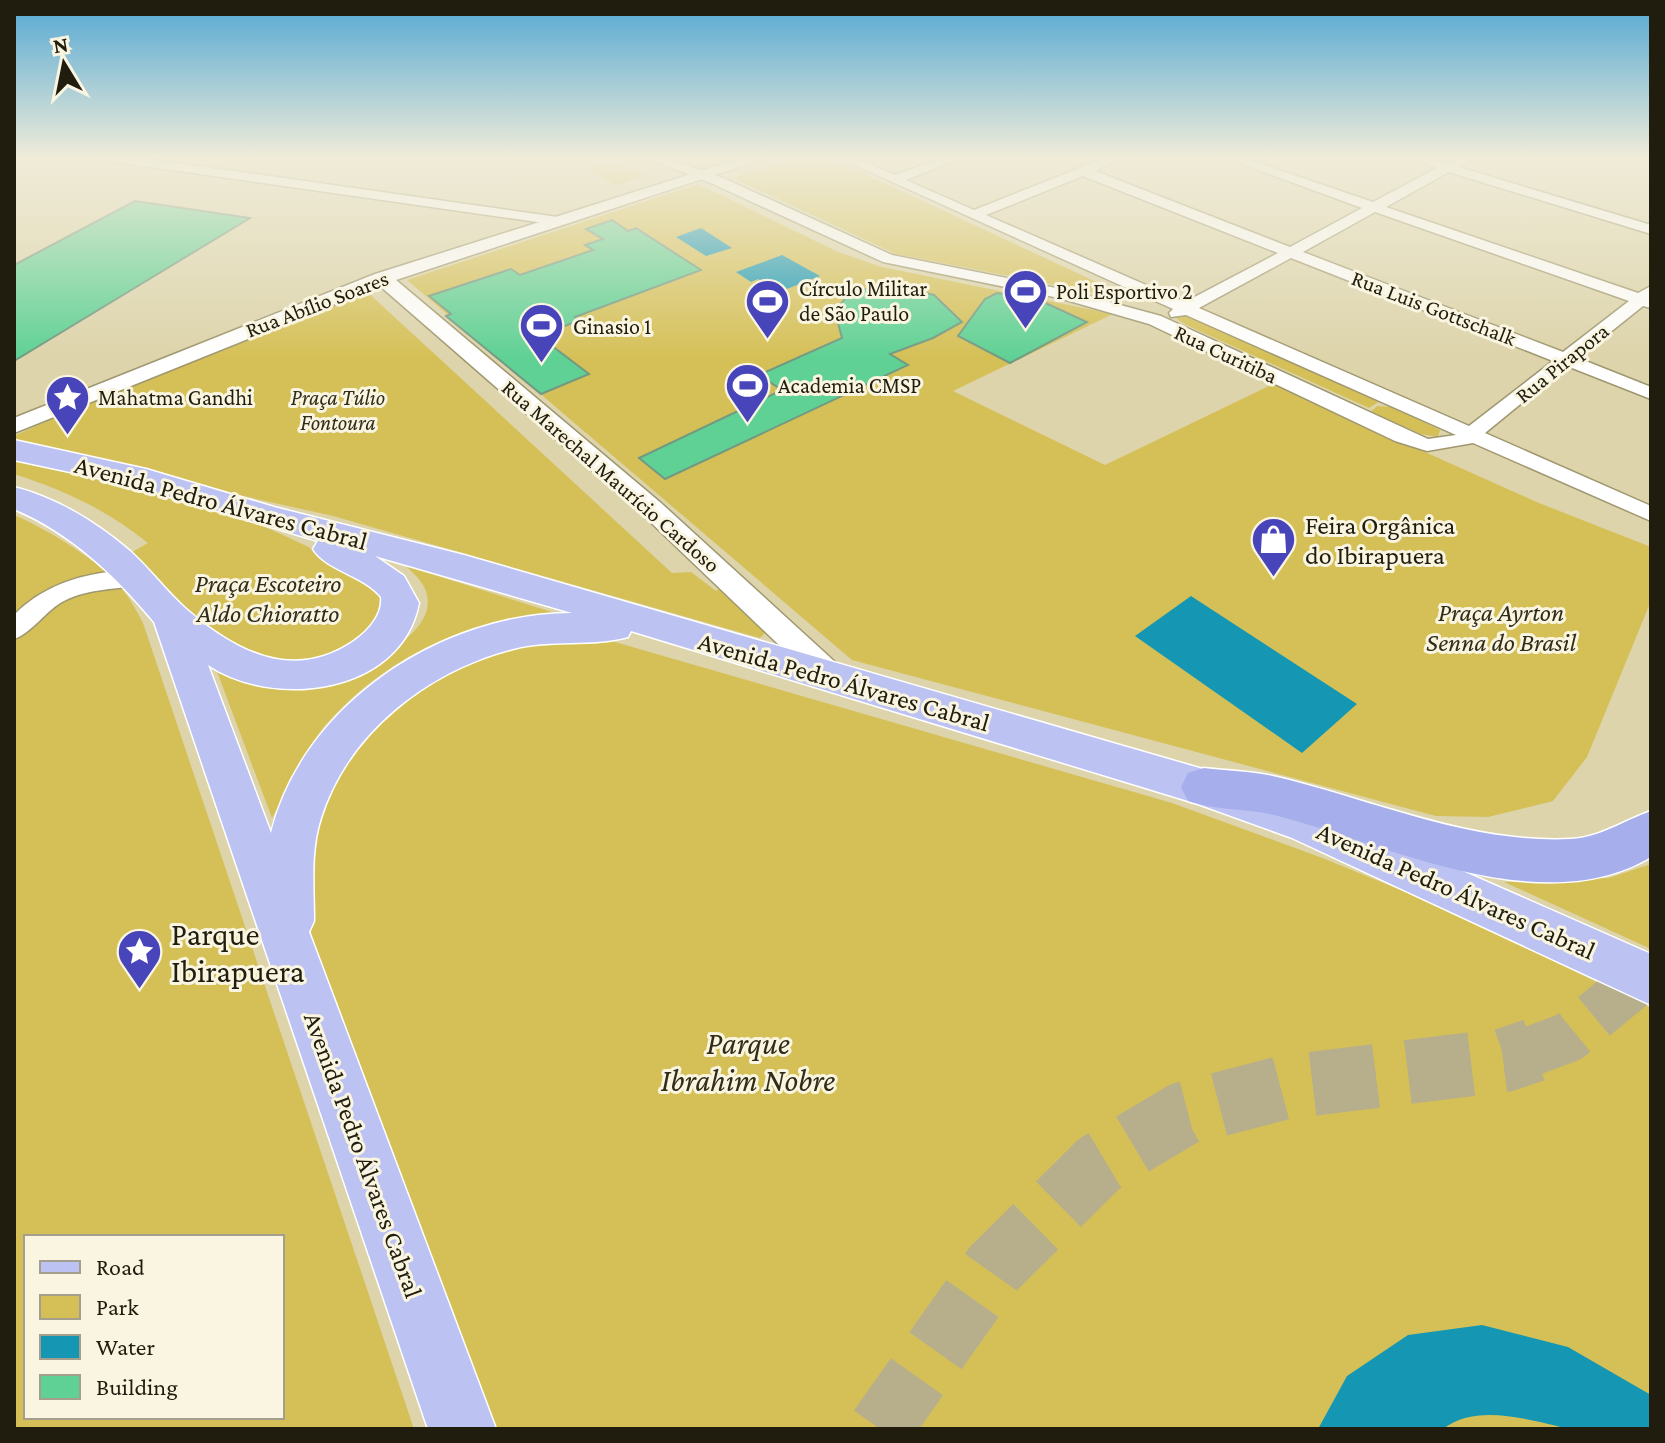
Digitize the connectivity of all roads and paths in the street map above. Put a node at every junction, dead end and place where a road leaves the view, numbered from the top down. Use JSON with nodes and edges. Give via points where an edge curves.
{"nodes":[{"id":1,"x":551,"y":223,"type":"edge"},
{"id":2,"x":809,"y":223,"type":"edge"},
{"id":3,"x":997,"y":223,"type":"edge"},
{"id":4,"x":1217,"y":223,"type":"edge"},
{"id":5,"x":1344,"y":223,"type":"edge"},
{"id":6,"x":1424,"y":223,"type":"edge"},
{"id":7,"x":1629,"y":223,"type":"edge"},
{"id":8,"x":1651,"y":230,"type":"edge"},
{"id":9,"x":1291,"y":252,"type":"junction"},
{"id":10,"x":382,"y":278,"type":"junction"},
{"id":11,"x":1648,"y":298,"type":"edge"},
{"id":12,"x":1187,"y":308,"type":"junction"},
{"id":13,"x":1160,"y":322,"type":"junction"},
{"id":14,"x":1566,"y":360,"type":"junction"},
{"id":15,"x":1651,"y":393,"type":"edge"},
{"id":16,"x":14,"y":426,"type":"edge"},
{"id":17,"x":1472,"y":434,"type":"junction"},
{"id":18,"x":14,"y":450,"type":"edge"},
{"id":19,"x":14,"y":497,"type":"edge"},
{"id":20,"x":1651,"y":514,"type":"edge"},
{"id":21,"x":265,"y":516,"type":"junction"},
{"id":22,"x":136,"y":578,"type":"junction"},
{"id":23,"x":171,"y":617,"type":"junction"},
{"id":24,"x":14,"y":630,"type":"edge"},
{"id":25,"x":671,"y":631,"type":"junction"},
{"id":26,"x":835,"y":680,"type":"junction"},
{"id":27,"x":1204,"y":787,"type":"junction"},
{"id":28,"x":1651,"y":832,"type":"edge"},
{"id":29,"x":289,"y":948,"type":"junction"},
{"id":30,"x":1651,"y":980,"type":"edge"},
{"id":31,"x":462,"y":1429,"type":"edge"}],
"edges":[{"from":1,"to":10,"type":"street","name":"Rua Abílio Soares"},
{"from":2,"to":13,"type":"street","name":"Rua Curitiba","via":[[888,259],[1061,294]]},
{"from":3,"to":12,"type":"street","name":"Rua Curitiba"},
{"from":4,"to":9,"type":"street","name":"Rua Luis Gottschalk"},
{"from":5,"to":9,"type":"street"},
{"from":6,"to":11,"type":"street"},
{"from":7,"to":8,"type":"street"},
{"from":9,"to":12,"type":"street"},
{"from":9,"to":14,"type":"street","name":"Rua Luis Gottschalk"},
{"from":10,"to":16,"type":"street","name":"Rua Abílio Soares"},
{"from":10,"to":26,"type":"street","name":"Rua Marechal Maurício Cardoso","via":[[652,509]]},
{"from":11,"to":14,"type":"street","name":"Rua Pirapora"},
{"from":12,"to":13,"type":"street"},
{"from":12,"to":17,"type":"street","name":"Rua Curitiba"},
{"from":13,"to":17,"type":"street","name":"Rua Curitiba","via":[[1414,441],[1457,443]]},
{"from":14,"to":15,"type":"street","name":"Rua Luis Gottschalk"},
{"from":14,"to":17,"type":"street","name":"Rua Pirapora"},
{"from":17,"to":20,"type":"street","name":"Rua Curitiba"},
{"from":18,"to":21,"type":"main road","name":"Avenida Pedro Álvares Cabral","via":[[134,476]]},
{"from":19,"to":22,"type":"main road","name":"Avenida Pedro Álvares Cabral","via":[[86,532]]},
{"from":21,"to":23,"type":"main road","via":[[388,581],[401,605],[378,644],[324,672],[262,674]]},
{"from":21,"to":25,"type":"main road","name":"Avenida Pedro Álvares Cabral","via":[[464,567]]},
{"from":22,"to":23,"type":"main road","name":"Avenida Pedro Álvares Cabral"},
{"from":22,"to":24,"type":"street","via":[[109,577],[63,590]]},
{"from":23,"to":29,"type":"main road","name":"Avenida Pedro Álvares Cabral"},
{"from":25,"to":26,"type":"main road","name":"Avenida Pedro Álvares Cabral"},
{"from":25,"to":29,"type":"main road","via":[[602,626],[521,633],[476,644],[398,684],[361,715],[312,784],[298,819],[290,864]]},
{"from":26,"to":27,"type":"main road","name":"Avenida Pedro Álvares Cabral"},
{"from":27,"to":28,"type":"highway","via":[[1274,796],[1464,850],[1519,858],[1609,854]]},
{"from":27,"to":30,"type":"main road","name":"Avenida Pedro Álvares Cabral","via":[[1308,824]]},
{"from":29,"to":31,"type":"main road","name":"Avenida Pedro Álvares Cabral"}]}
